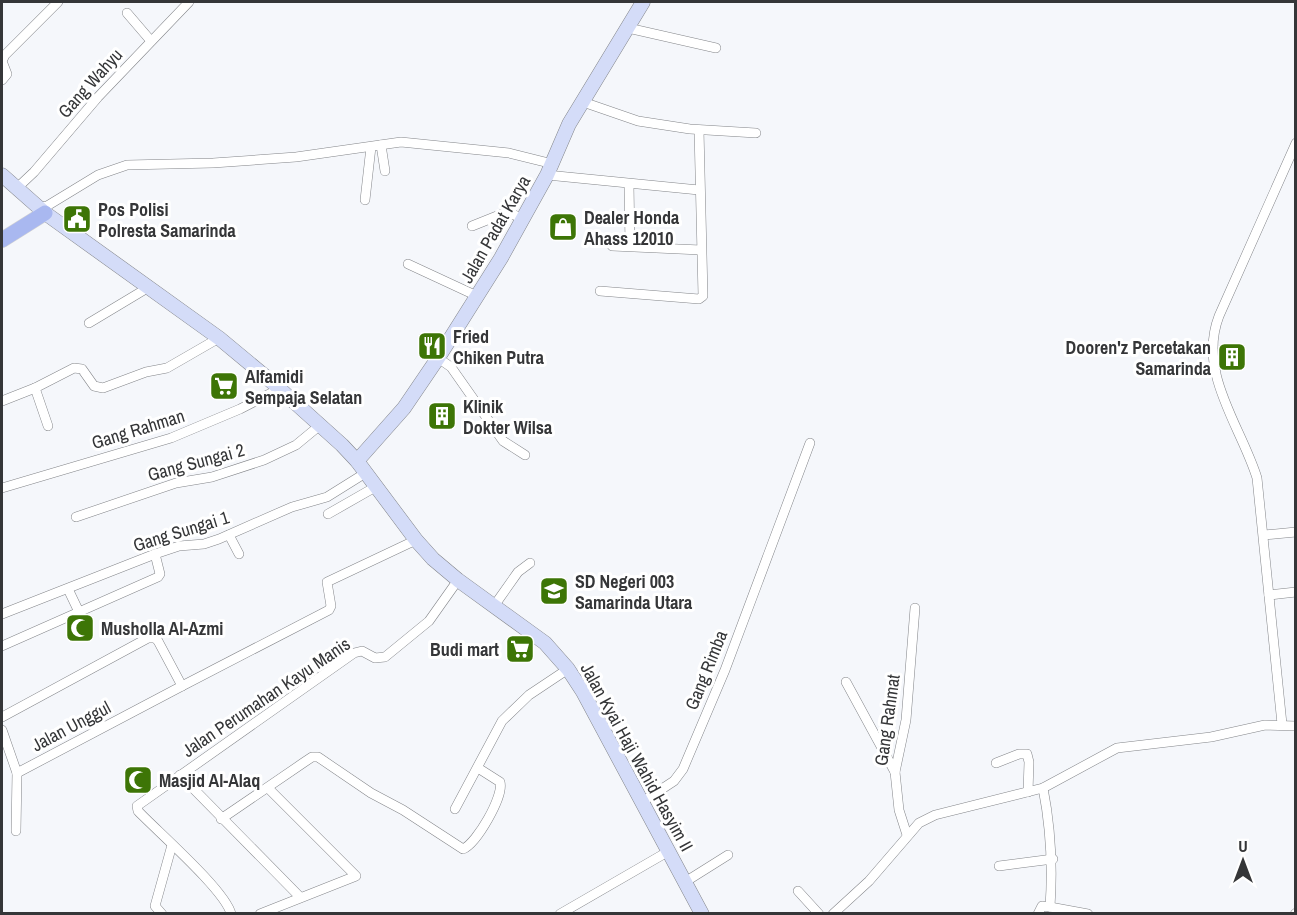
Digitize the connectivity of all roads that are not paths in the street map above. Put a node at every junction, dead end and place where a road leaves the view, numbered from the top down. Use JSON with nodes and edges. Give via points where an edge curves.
{"nodes":[{"id":1,"x":57,"y":2,"type":"edge"},
{"id":2,"x":189,"y":2,"type":"edge"},
{"id":3,"x":643,"y":2,"type":"edge"},
{"id":4,"x":127,"y":13,"type":"dead end"},
{"id":5,"x":628,"y":28,"type":"junction"},
{"id":6,"x":151,"y":41,"type":"junction"},
{"id":7,"x":5,"y":48,"type":"edge"},
{"id":8,"x":717,"y":48,"type":"dead end"},
{"id":9,"x":2,"y":80,"type":"edge"},
{"id":10,"x":584,"y":102,"type":"junction"},
{"id":11,"x":699,"y":129,"type":"junction"},
{"id":12,"x":756,"y":133,"type":"dead end"},
{"id":13,"x":1296,"y":142,"type":"edge"},
{"id":14,"x":376,"y":146,"type":"junction"},
{"id":15,"x":550,"y":170,"type":"junction"},
{"id":16,"x":384,"y":171,"type":"dead end"},
{"id":17,"x":2,"y":175,"type":"edge"},
{"id":18,"x":629,"y":184,"type":"junction"},
{"id":19,"x":17,"y":188,"type":"junction"},
{"id":20,"x":699,"y":190,"type":"junction"},
{"id":21,"x":365,"y":200,"type":"dead end"},
{"id":22,"x":44,"y":209,"type":"junction"},
{"id":23,"x":524,"y":219,"type":"junction"},
{"id":24,"x":472,"y":226,"type":"dead end"},
{"id":25,"x":2,"y":231,"type":"edge"},
{"id":26,"x":2,"y":240,"type":"edge"},
{"id":27,"x":612,"y":246,"type":"dead end"},
{"id":28,"x":630,"y":246,"type":"junction"},
{"id":29,"x":701,"y":250,"type":"junction"},
{"id":30,"x":408,"y":264,"type":"dead end"},
{"id":31,"x":149,"y":287,"type":"junction"},
{"id":32,"x":600,"y":291,"type":"dead end"},
{"id":33,"x":477,"y":296,"type":"junction"},
{"id":34,"x":89,"y":323,"type":"dead end"},
{"id":35,"x":219,"y":338,"type":"junction"},
{"id":36,"x":438,"y":358,"type":"junction"},
{"id":37,"x":34,"y":388,"type":"junction"},
{"id":38,"x":279,"y":389,"type":"junction"},
{"id":39,"x":2,"y":401,"type":"edge"},
{"id":40,"x":48,"y":426,"type":"dead end"},
{"id":41,"x":319,"y":426,"type":"junction"},
{"id":42,"x":810,"y":443,"type":"dead end"},
{"id":43,"x":525,"y":455,"type":"dead end"},
{"id":44,"x":357,"y":461,"type":"junction"},
{"id":45,"x":366,"y":472,"type":"junction"},
{"id":46,"x":377,"y":486,"type":"junction"},
{"id":47,"x":2,"y":488,"type":"edge"},
{"id":48,"x":328,"y":514,"type":"dead end"},
{"id":49,"x":76,"y":517,"type":"dead end"},
{"id":50,"x":1296,"y":532,"type":"edge"},
{"id":51,"x":229,"y":535,"type":"junction"},
{"id":52,"x":1264,"y":535,"type":"junction"},
{"id":53,"x":416,"y":540,"type":"junction"},
{"id":54,"x":155,"y":554,"type":"junction"},
{"id":55,"x":239,"y":554,"type":"dead end"},
{"id":56,"x":530,"y":563,"type":"dead end"},
{"id":57,"x":458,"y":580,"type":"junction"},
{"id":58,"x":68,"y":589,"type":"junction"},
{"id":59,"x":1296,"y":592,"type":"edge"},
{"id":60,"x":1269,"y":595,"type":"junction"},
{"id":61,"x":495,"y":606,"type":"junction"},
{"id":62,"x":915,"y":608,"type":"dead end"},
{"id":63,"x":79,"y":612,"type":"junction"},
{"id":64,"x":2,"y":614,"type":"edge"},
{"id":65,"x":2,"y":646,"type":"edge"},
{"id":66,"x":568,"y":669,"type":"junction"},
{"id":67,"x":846,"y":682,"type":"dead end"},
{"id":68,"x":182,"y":686,"type":"junction"},
{"id":69,"x":2,"y":717,"type":"edge"},
{"id":70,"x":1282,"y":724,"type":"junction"},
{"id":71,"x":1296,"y":726,"type":"edge"},
{"id":72,"x":2,"y":730,"type":"edge"},
{"id":73,"x":996,"y":764,"type":"dead end"},
{"id":74,"x":478,"y":768,"type":"junction"},
{"id":75,"x":895,"y":772,"type":"junction"},
{"id":76,"x":16,"y":773,"type":"junction"},
{"id":77,"x":180,"y":776,"type":"junction"},
{"id":78,"x":268,"y":788,"type":"junction"},
{"id":79,"x":1043,"y":788,"type":"junction"},
{"id":80,"x":1028,"y":792,"type":"junction"},
{"id":81,"x":642,"y":802,"type":"junction"},
{"id":82,"x":455,"y":810,"type":"dead end"},
{"id":83,"x":221,"y":819,"type":"junction"},
{"id":84,"x":16,"y":831,"type":"dead end"},
{"id":85,"x":907,"y":835,"type":"junction"},
{"id":86,"x":172,"y":845,"type":"junction"},
{"id":87,"x":669,"y":851,"type":"junction"},
{"id":88,"x":728,"y":855,"type":"dead end"},
{"id":89,"x":1053,"y":859,"type":"junction"},
{"id":90,"x":999,"y":866,"type":"dead end"},
{"id":91,"x":685,"y":882,"type":"junction"},
{"id":92,"x":798,"y":891,"type":"dead end"},
{"id":93,"x":300,"y":897,"type":"junction"},
{"id":94,"x":1050,"y":907,"type":"junction"},
{"id":95,"x":153,"y":910,"type":"edge"},
{"id":96,"x":162,"y":914,"type":"edge"},
{"id":97,"x":231,"y":914,"type":"edge"},
{"id":98,"x":260,"y":914,"type":"edge"},
{"id":99,"x":560,"y":914,"type":"edge"},
{"id":100,"x":702,"y":914,"type":"edge"},
{"id":101,"x":819,"y":914,"type":"edge"},
{"id":102,"x":833,"y":914,"type":"edge"},
{"id":103,"x":1038,"y":914,"type":"edge"},
{"id":104,"x":1088,"y":914,"type":"edge"}],
"edges":[{"from":1,"to":7,"type":"street"},
{"from":2,"to":6,"type":"street","name":"Gang Wahyu"},
{"from":3,"to":5,"type":"main road","name":"Jalan Padat Karya"},
{"from":4,"to":6,"type":"street"},
{"from":5,"to":8,"type":"street"},
{"from":5,"to":10,"type":"main road","name":"Jalan Padat Karya"},
{"from":6,"to":19,"type":"street","name":"Gang Wahyu"},
{"from":7,"to":9,"type":"street","via":[[2,59],[8,74]]},
{"from":10,"to":11,"type":"street","via":[[630,119]]},
{"from":10,"to":15,"type":"main road","name":"Jalan Padat Karya","via":[[562,139]]},
{"from":11,"to":12,"type":"street"},
{"from":11,"to":20,"type":"street"},
{"from":13,"to":52,"type":"street","via":[[1219,316],[1213,338],[1224,403],[1257,478]]},
{"from":14,"to":15,"type":"street","via":[[409,142],[494,151]]},
{"from":14,"to":16,"type":"street"},
{"from":14,"to":21,"type":"street"},
{"from":14,"to":22,"type":"street","via":[[205,164],[127,165],[98,175]]},
{"from":15,"to":18,"type":"street"},
{"from":15,"to":23,"type":"main road","name":"Jalan Padat Karya"},
{"from":17,"to":19,"type":"main road","name":"Jalan Kyai Haji Wahid Hasyim II"},
{"from":18,"to":20,"type":"street"},
{"from":18,"to":28,"type":"street"},
{"from":19,"to":22,"type":"main road","name":"Jalan Kyai Haji Wahid Hasyim II"},
{"from":20,"to":29,"type":"street"},
{"from":22,"to":25,"type":"main road"},
{"from":22,"to":26,"type":"main road"},
{"from":22,"to":31,"type":"main road","name":"Jalan Kyai Haji Wahid Hasyim II"},
{"from":23,"to":24,"type":"street","via":[[507,212]]},
{"from":23,"to":33,"type":"main road","name":"Jalan Padat Karya"},
{"from":27,"to":28,"type":"street"},
{"from":28,"to":29,"type":"street"},
{"from":29,"to":32,"type":"street","via":[[702,298]]},
{"from":30,"to":33,"type":"street"},
{"from":31,"to":34,"type":"street"},
{"from":31,"to":35,"type":"main road","name":"Jalan Kyai Haji Wahid Hasyim II"},
{"from":33,"to":36,"type":"main road","name":"Jalan Padat Karya"},
{"from":35,"to":37,"type":"street","via":[[167,368],[103,388],[94,387],[78,367]]},
{"from":35,"to":38,"type":"main road","name":"Jalan Kyai Haji Wahid Hasyim II"},
{"from":36,"to":43,"type":"street","via":[[451,368],[503,441]]},
{"from":36,"to":44,"type":"main road","name":"Jalan Padat Karya","via":[[393,422]]},
{"from":37,"to":39,"type":"street"},
{"from":37,"to":40,"type":"street"},
{"from":38,"to":41,"type":"main road","name":"Jalan Kyai Haji Wahid Hasyim II"},
{"from":38,"to":47,"type":"street","name":"Gang Rahman","via":[[171,438]]},
{"from":41,"to":44,"type":"main road","name":"Jalan Kyai Haji Wahid Hasyim II"},
{"from":41,"to":49,"type":"street","name":"Gang Sungai 2","via":[[296,445],[264,460],[212,477],[166,486]]},
{"from":42,"to":81,"type":"street","name":"Gang Rimba","via":[[683,769],[674,781]]},
{"from":44,"to":45,"type":"main road","name":"Jalan Kyai Haji Wahid Hasyim II"},
{"from":45,"to":46,"type":"main road","name":"Jalan Kyai Haji Wahid Hasyim II"},
{"from":45,"to":51,"type":"street","name":"Gang Sungai 1","via":[[327,497],[292,507]]},
{"from":46,"to":48,"type":"street"},
{"from":46,"to":53,"type":"main road","name":"Jalan Kyai Haji Wahid Hasyim II"},
{"from":50,"to":52,"type":"street"},
{"from":51,"to":54,"type":"street","name":"Gang Sungai 1"},
{"from":51,"to":55,"type":"street"},
{"from":52,"to":60,"type":"street"},
{"from":53,"to":57,"type":"main road","name":"Jalan Kyai Haji Wahid Hasyim II"},
{"from":53,"to":68,"type":"street","name":"Jalan Unggul","via":[[327,582],[329,610]]},
{"from":54,"to":58,"type":"street","name":"Gang Sungai 1"},
{"from":54,"to":63,"type":"street","via":[[158,577]]},
{"from":56,"to":61,"type":"street","via":[[518,572]]},
{"from":57,"to":61,"type":"main road","name":"Jalan Kyai Haji Wahid Hasyim II"},
{"from":57,"to":77,"type":"street","name":"Jalan Perumahan Kayu Manis","via":[[429,621],[385,657],[378,659],[358,651]]},
{"from":58,"to":63,"type":"street"},
{"from":58,"to":64,"type":"street","name":"Gang Sungai 1"},
{"from":59,"to":60,"type":"street"},
{"from":60,"to":70,"type":"street"},
{"from":61,"to":66,"type":"main road","name":"Jalan Kyai Haji Wahid Hasyim II","via":[[545,644]]},
{"from":62,"to":75,"type":"street","name":"Gang Rahmat","via":[[906,720]]},
{"from":63,"to":65,"type":"street"},
{"from":66,"to":74,"type":"street","via":[[529,695],[502,721]]},
{"from":66,"to":81,"type":"main road","name":"Jalan Kyai Haji Wahid Hasyim II"},
{"from":67,"to":75,"type":"street"},
{"from":68,"to":69,"type":"street","via":[[158,641],[152,637]]},
{"from":68,"to":76,"type":"street","name":"Jalan Unggul"},
{"from":70,"to":71,"type":"street"},
{"from":70,"to":79,"type":"street","via":[[1117,748]]},
{"from":72,"to":76,"type":"street","name":"Jalan Unggul"},
{"from":73,"to":80,"type":"street","via":[[1027,754]]},
{"from":74,"to":78,"type":"street","via":[[500,782],[502,788],[480,832],[463,849],[323,760],[312,757]]},
{"from":74,"to":82,"type":"street"},
{"from":75,"to":85,"type":"street","name":"Gang Rahmat","via":[[899,810]]},
{"from":76,"to":84,"type":"street"},
{"from":77,"to":83,"type":"street"},
{"from":77,"to":86,"type":"street","name":"Jalan Perumahan Kayu Manis","via":[[137,807]]},
{"from":78,"to":83,"type":"street"},
{"from":78,"to":93,"type":"street","via":[[356,876]]},
{"from":79,"to":80,"type":"street"},
{"from":79,"to":89,"type":"street"},
{"from":80,"to":85,"type":"street","via":[[935,815]]},
{"from":81,"to":87,"type":"main road","name":"Jalan Kyai Haji Wahid Hasyim II"},
{"from":83,"to":93,"type":"street"},
{"from":85,"to":102,"type":"street","via":[[869,881]]},
{"from":86,"to":95,"type":"street"},
{"from":86,"to":97,"type":"street","name":"Jalan Perumahan Kayu Manis","via":[[228,904]]},
{"from":87,"to":91,"type":"main road","name":"Jalan Kyai Haji Wahid Hasyim II"},
{"from":87,"to":99,"type":"street"},
{"from":88,"to":91,"type":"street"},
{"from":89,"to":90,"type":"street"},
{"from":89,"to":94,"type":"street"},
{"from":91,"to":100,"type":"main road","name":"Jalan Kyai Haji Wahid Hasyim II"},
{"from":92,"to":101,"type":"street"},
{"from":93,"to":98,"type":"street"},
{"from":94,"to":103,"type":"street","via":[[1042,906]]},
{"from":94,"to":104,"type":"street"},
{"from":95,"to":96,"type":"street"}]}
